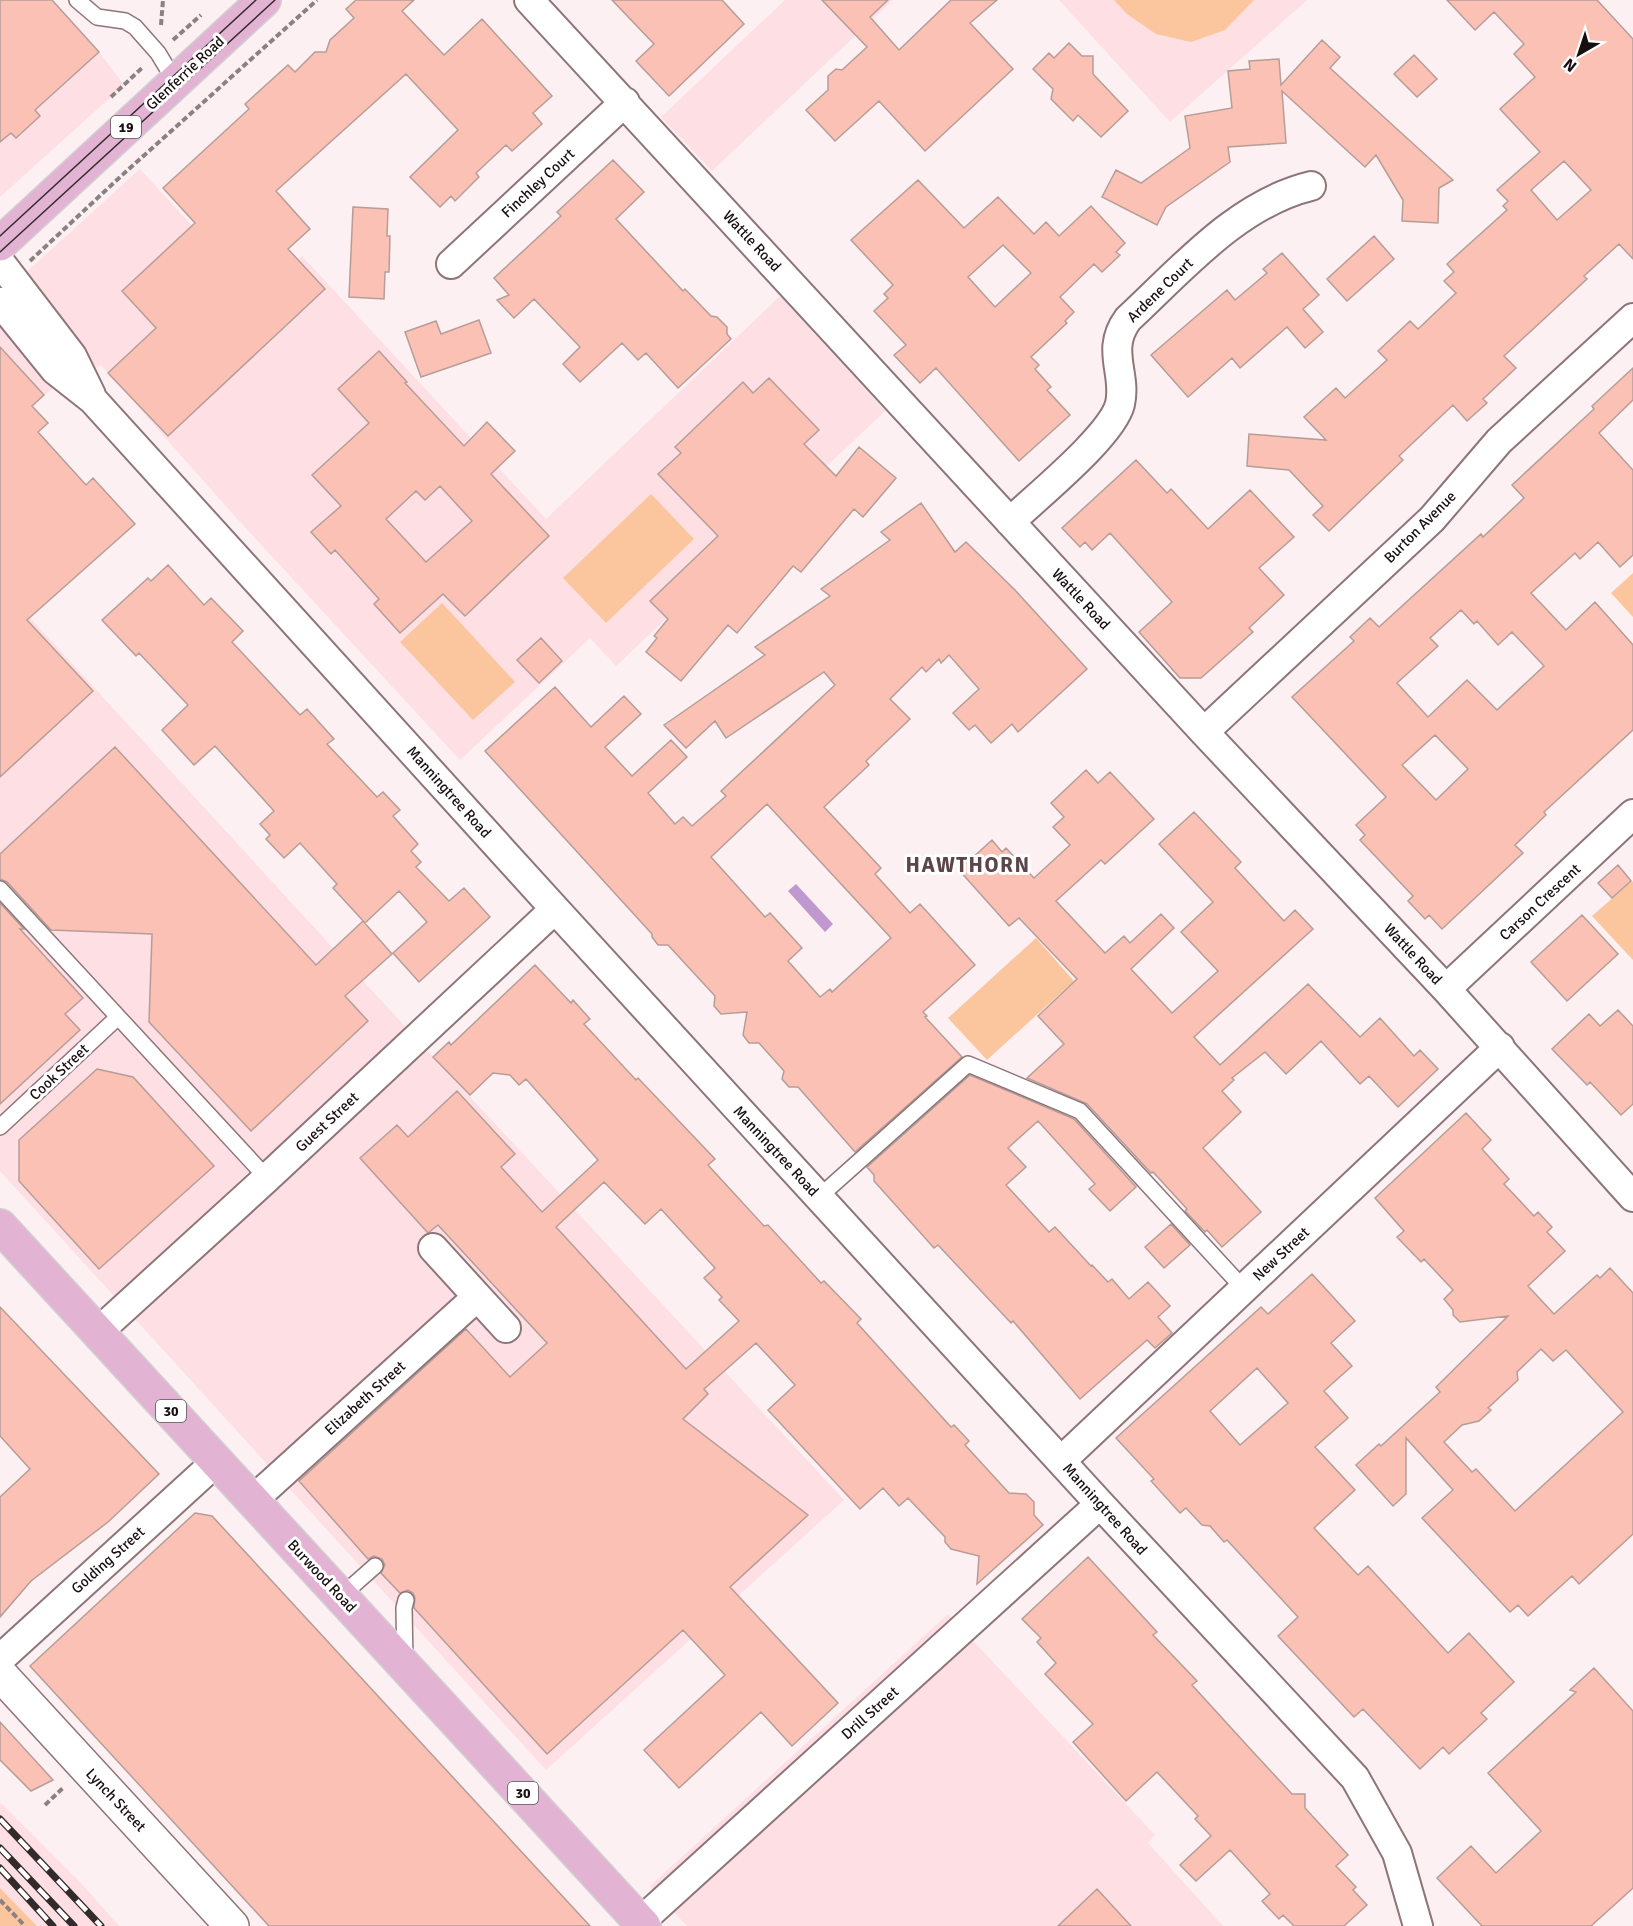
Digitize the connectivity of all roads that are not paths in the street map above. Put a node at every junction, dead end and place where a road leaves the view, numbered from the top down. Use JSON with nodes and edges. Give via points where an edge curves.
{"nodes":[{"id":1,"x":77,"y":0,"type":"edge"},
{"id":2,"x":264,"y":0,"type":"edge"},
{"id":3,"x":529,"y":0,"type":"edge"},
{"id":4,"x":175,"y":81,"type":"junction"},
{"id":5,"x":625,"y":102,"type":"junction"},
{"id":6,"x":1311,"y":186,"type":"dead end"},
{"id":7,"x":2,"y":262,"type":"edge"},
{"id":8,"x":451,"y":264,"type":"dead end"},
{"id":9,"x":1633,"y":318,"type":"edge"},
{"id":10,"x":1010,"y":522,"type":"junction"},
{"id":11,"x":1204,"y":732,"type":"junction"},
{"id":12,"x":1633,"y":814,"type":"edge"},
{"id":13,"x":0,"y":889,"type":"edge"},
{"id":14,"x":555,"y":909,"type":"junction"},
{"id":15,"x":1446,"y":989,"type":"junction"},
{"id":16,"x":118,"y":1017,"type":"junction"},
{"id":17,"x":1500,"y":1047,"type":"junction"},
{"id":18,"x":0,"y":1127,"type":"edge"},
{"id":19,"x":267,"y":1178,"type":"junction"},
{"id":20,"x":819,"y":1197,"type":"junction"},
{"id":21,"x":1633,"y":1197,"type":"edge"},
{"id":22,"x":0,"y":1226,"type":"edge"},
{"id":23,"x":433,"y":1248,"type":"dead end"},
{"id":24,"x":1244,"y":1289,"type":"junction"},
{"id":25,"x":477,"y":1297,"type":"junction"},
{"id":26,"x":506,"y":1328,"type":"dead end"},
{"id":27,"x":98,"y":1332,"type":"junction"},
{"id":28,"x":217,"y":1461,"type":"junction"},
{"id":29,"x":1061,"y":1461,"type":"junction"},
{"id":30,"x":253,"y":1500,"type":"junction"},
{"id":31,"x":1100,"y":1504,"type":"junction"},
{"id":32,"x":375,"y":1566,"type":"dead end"},
{"id":33,"x":341,"y":1596,"type":"junction"},
{"id":34,"x":406,"y":1599,"type":"dead end"},
{"id":35,"x":0,"y":1659,"type":"edge"},
{"id":36,"x":405,"y":1665,"type":"junction"},
{"id":37,"x":0,"y":1674,"type":"edge"},
{"id":38,"x":642,"y":1924,"type":"edge"},
{"id":39,"x":232,"y":1926,"type":"edge"},
{"id":40,"x":1418,"y":1926,"type":"edge"}],
"edges":[{"from":1,"to":4,"type":"lane","via":[[97,16],[135,27],[158,53]]},
{"from":2,"to":4,"type":"main road","name":"Glenferrie Road","number":"19"},
{"from":3,"to":5,"type":"street","name":"Wattle Road"},
{"from":4,"to":7,"type":"main road","name":"Glenferrie Road","number":"19"},
{"from":5,"to":8,"type":"street","name":"Finchley Court"},
{"from":5,"to":10,"type":"street","name":"Wattle Road"},
{"from":6,"to":10,"type":"street","name":"Ardene Court","via":[[1275,198],[1218,236],[1128,319],[1117,339],[1120,402],[1110,425]]},
{"from":7,"to":14,"type":"street","name":"Manningtree Road","via":[[72,356],[93,400]]},
{"from":9,"to":11,"type":"street","name":"Burton Avenue","via":[[1500,441],[1432,519]]},
{"from":10,"to":11,"type":"street","name":"Wattle Road"},
{"from":11,"to":15,"type":"street","name":"Wattle Road"},
{"from":12,"to":15,"type":"street","name":"Carson Crescent"},
{"from":13,"to":16,"type":"lane"},
{"from":14,"to":19,"type":"street","name":"Guest Street"},
{"from":14,"to":20,"type":"street","name":"Manningtree Road"},
{"from":15,"to":17,"type":"street","name":"Wattle Road"},
{"from":16,"to":18,"type":"lane","name":"Cook Street"},
{"from":16,"to":19,"type":"lane"},
{"from":17,"to":21,"type":"street","name":"Wattle Road"},
{"from":17,"to":24,"type":"street","name":"New Street"},
{"from":19,"to":27,"type":"street","name":"Guest Street"},
{"from":20,"to":24,"type":"lane","via":[[968,1064],[1080,1111]]},
{"from":20,"to":29,"type":"street","name":"Manningtree Road"},
{"from":22,"to":27,"type":"main road","name":"Burwood Road","number":"30"},
{"from":23,"to":25,"type":"street"},
{"from":24,"to":29,"type":"street","name":"New Street"},
{"from":25,"to":26,"type":"street"},
{"from":25,"to":30,"type":"street","name":"Elizabeth Street"},
{"from":27,"to":28,"type":"main road","name":"Burwood Road","number":"30"},
{"from":28,"to":30,"type":"main road","name":"Burwood Road","number":"30"},
{"from":28,"to":35,"type":"street","name":"Golding Street"},
{"from":29,"to":31,"type":"street","name":"Manningtree Road"},
{"from":30,"to":33,"type":"main road","name":"Burwood Road","number":"30"},
{"from":31,"to":38,"type":"street","name":"Drill Street"},
{"from":31,"to":40,"type":"street","name":"Manningtree Road","via":[[1355,1778],[1397,1853]]},
{"from":32,"to":33,"type":"lane"},
{"from":33,"to":36,"type":"main road","name":"Burwood Road","number":"30"},
{"from":34,"to":36,"type":"lane"},
{"from":36,"to":38,"type":"main road","name":"Burwood Road","number":"30"},
{"from":37,"to":39,"type":"street","name":"Lynch Street"}]}
